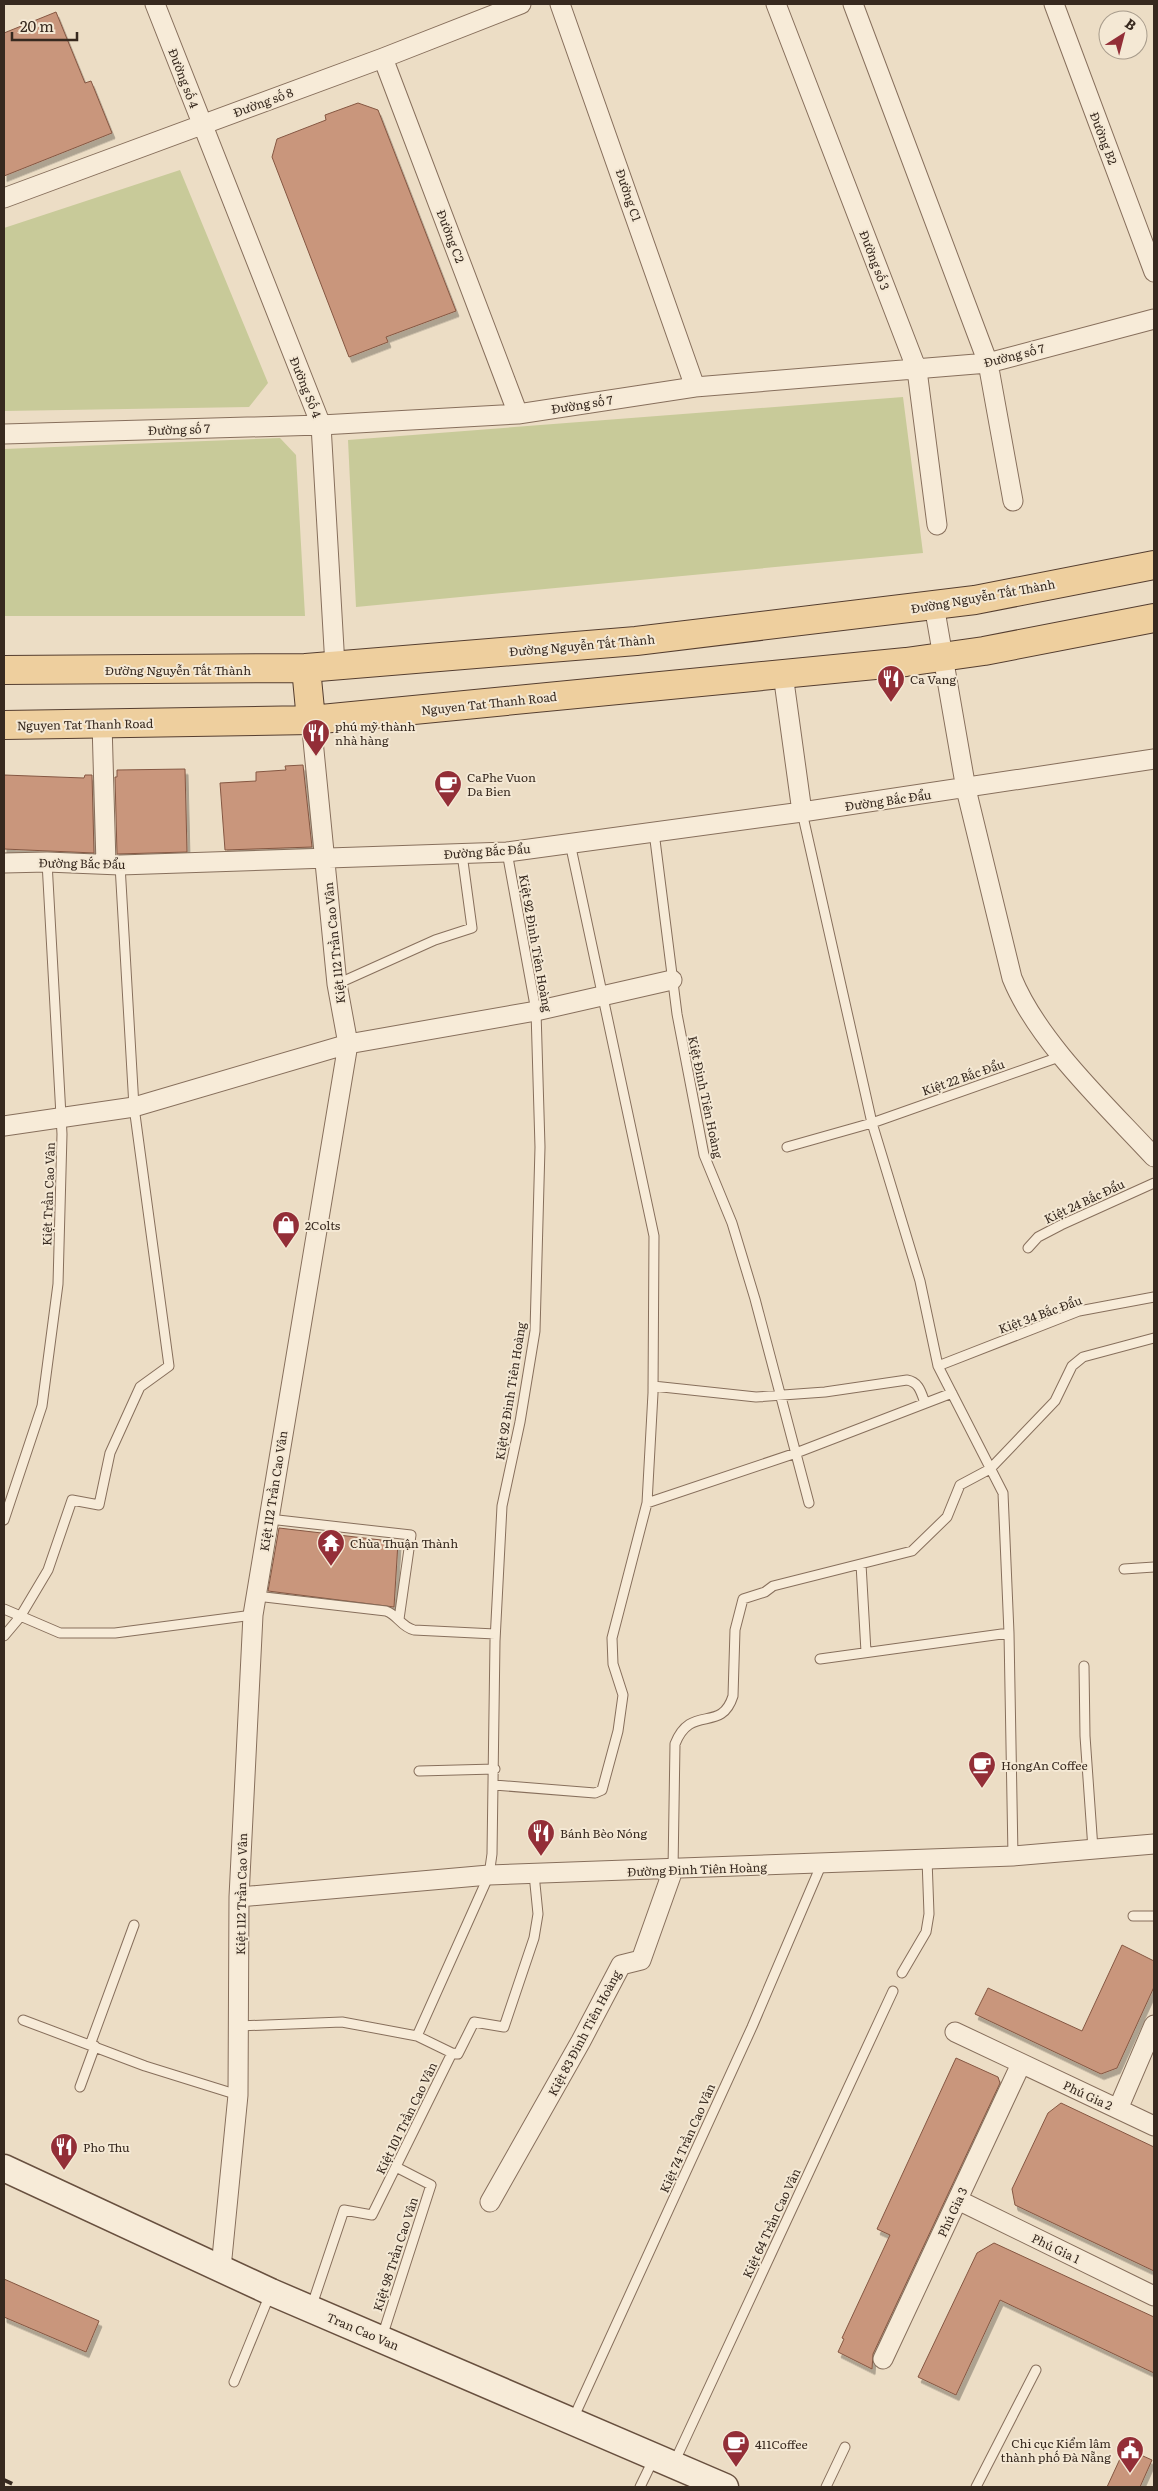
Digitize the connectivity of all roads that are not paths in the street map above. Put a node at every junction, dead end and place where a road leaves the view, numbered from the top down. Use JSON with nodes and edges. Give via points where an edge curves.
{"nodes":[{"id":1,"x":155,"y":4,"type":"edge"},
{"id":2,"x":521,"y":4,"type":"edge"},
{"id":3,"x":560,"y":4,"type":"edge"},
{"id":4,"x":776,"y":4,"type":"edge"},
{"id":5,"x":853,"y":4,"type":"edge"},
{"id":6,"x":1054,"y":4,"type":"edge"},
{"id":7,"x":383,"y":58,"type":"junction"},
{"id":8,"x":202,"y":124,"type":"junction"},
{"id":9,"x":4,"y":198,"type":"edge"},
{"id":10,"x":1154,"y":272,"type":"edge"},
{"id":11,"x":1154,"y":319,"type":"edge"},
{"id":12,"x":988,"y":363,"type":"junction"},
{"id":13,"x":917,"y":370,"type":"junction"},
{"id":14,"x":695,"y":387,"type":"junction"},
{"id":15,"x":518,"y":414,"type":"junction"},
{"id":16,"x":321,"y":425,"type":"junction"},
{"id":17,"x":4,"y":434,"type":"edge"},
{"id":18,"x":1013,"y":501,"type":"dead end"},
{"id":19,"x":938,"y":525,"type":"dead end"},
{"id":20,"x":1154,"y":565,"type":"edge"},
{"id":21,"x":934,"y":605,"type":"junction"},
{"id":22,"x":1154,"y":618,"type":"edge"},
{"id":23,"x":942,"y":657,"type":"junction"},
{"id":24,"x":335,"y":666,"type":"junction"},
{"id":25,"x":306,"y":668,"type":"junction"},
{"id":26,"x":4,"y":670,"type":"edge"},
{"id":27,"x":782,"y":674,"type":"junction"},
{"id":28,"x":311,"y":720,"type":"junction"},
{"id":29,"x":102,"y":724,"type":"junction"},
{"id":30,"x":4,"y":725,"type":"edge"},
{"id":31,"x":1154,"y":759,"type":"edge"},
{"id":32,"x":966,"y":789,"type":"junction"},
{"id":33,"x":802,"y":812,"type":"junction"},
{"id":34,"x":654,"y":832,"type":"junction"},
{"id":35,"x":570,"y":843,"type":"junction"},
{"id":36,"x":507,"y":852,"type":"junction"},
{"id":37,"x":462,"y":854,"type":"junction"},
{"id":38,"x":325,"y":859,"type":"junction"},
{"id":39,"x":47,"y":862,"type":"junction"},
{"id":40,"x":4,"y":863,"type":"edge"},
{"id":41,"x":113,"y":864,"type":"junction"},
{"id":42,"x":672,"y":980,"type":"junction"},
{"id":43,"x":337,"y":984,"type":"junction"},
{"id":44,"x":602,"y":997,"type":"junction"},
{"id":45,"x":536,"y":1011,"type":"junction"},
{"id":46,"x":348,"y":1044,"type":"junction"},
{"id":47,"x":1062,"y":1056,"type":"junction"},
{"id":48,"x":134,"y":1107,"type":"junction"},
{"id":49,"x":61,"y":1116,"type":"junction"},
{"id":50,"x":872,"y":1123,"type":"junction"},
{"id":51,"x":4,"y":1126,"type":"edge"},
{"id":52,"x":788,"y":1147,"type":"dead end"},
{"id":53,"x":1154,"y":1158,"type":"edge"},
{"id":54,"x":1154,"y":1183,"type":"edge"},
{"id":55,"x":1028,"y":1248,"type":"dead end"},
{"id":56,"x":1154,"y":1297,"type":"edge"},
{"id":57,"x":1154,"y":1338,"type":"edge"},
{"id":58,"x":938,"y":1366,"type":"junction"},
{"id":59,"x":653,"y":1386,"type":"junction"},
{"id":60,"x":952,"y":1393,"type":"junction"},
{"id":61,"x":781,"y":1396,"type":"junction"},
{"id":62,"x":925,"y":1403,"type":"junction"},
{"id":63,"x":796,"y":1453,"type":"junction"},
{"id":64,"x":990,"y":1469,"type":"junction"},
{"id":65,"x":647,"y":1503,"type":"junction"},
{"id":66,"x":809,"y":1503,"type":"dead end"},
{"id":67,"x":269,"y":1519,"type":"junction"},
{"id":68,"x":4,"y":1520,"type":"edge"},
{"id":69,"x":861,"y":1564,"type":"junction"},
{"id":70,"x":1154,"y":1568,"type":"edge"},
{"id":71,"x":1124,"y":1569,"type":"dead end"},
{"id":72,"x":256,"y":1596,"type":"junction"},
{"id":73,"x":4,"y":1609,"type":"edge"},
{"id":74,"x":253,"y":1616,"type":"junction"},
{"id":75,"x":20,"y":1617,"type":"junction"},
{"id":76,"x":399,"y":1619,"type":"junction"},
{"id":77,"x":1009,"y":1633,"type":"junction"},
{"id":78,"x":495,"y":1634,"type":"junction"},
{"id":79,"x":4,"y":1636,"type":"edge"},
{"id":80,"x":866,"y":1652,"type":"junction"},
{"id":81,"x":820,"y":1659,"type":"dead end"},
{"id":82,"x":1084,"y":1666,"type":"dead end"},
{"id":83,"x":419,"y":1770,"type":"dead end"},
{"id":84,"x":495,"y":1770,"type":"junction"},
{"id":85,"x":494,"y":1785,"type":"junction"},
{"id":86,"x":1154,"y":1844,"type":"edge"},
{"id":87,"x":1093,"y":1849,"type":"junction"},
{"id":88,"x":1013,"y":1856,"type":"junction"},
{"id":89,"x":927,"y":1859,"type":"junction"},
{"id":90,"x":822,"y":1863,"type":"junction"},
{"id":91,"x":673,"y":1870,"type":"junction"},
{"id":92,"x":534,"y":1874,"type":"junction"},
{"id":93,"x":489,"y":1875,"type":"junction"},
{"id":94,"x":239,"y":1897,"type":"junction"},
{"id":95,"x":1133,"y":1916,"type":"dead end"},
{"id":96,"x":1154,"y":1916,"type":"edge"},
{"id":97,"x":134,"y":1925,"type":"dead end"},
{"id":98,"x":902,"y":1973,"type":"dead end"},
{"id":99,"x":893,"y":1991,"type":"dead end"},
{"id":100,"x":24,"y":2020,"type":"dead end"},
{"id":101,"x":1154,"y":2025,"type":"edge"},
{"id":102,"x":239,"y":2026,"type":"junction"},
{"id":103,"x":955,"y":2032,"type":"dead end"},
{"id":104,"x":417,"y":2036,"type":"junction"},
{"id":105,"x":93,"y":2046,"type":"junction"},
{"id":106,"x":452,"y":2054,"type":"junction"},
{"id":107,"x":1021,"y":2064,"type":"junction"},
{"id":108,"x":80,"y":2087,"type":"dead end"},
{"id":109,"x":238,"y":2095,"type":"junction"},
{"id":110,"x":1118,"y":2109,"type":"junction"},
{"id":111,"x":1154,"y":2126,"type":"edge"},
{"id":112,"x":396,"y":2167,"type":"junction"},
{"id":113,"x":4,"y":2168,"type":"edge"},
{"id":114,"x":958,"y":2200,"type":"junction"},
{"id":115,"x":490,"y":2202,"type":"dead end"},
{"id":116,"x":221,"y":2268,"type":"junction"},
{"id":117,"x":270,"y":2292,"type":"junction"},
{"id":118,"x":1154,"y":2296,"type":"edge"},
{"id":119,"x":311,"y":2309,"type":"junction"},
{"id":120,"x":381,"y":2339,"type":"junction"},
{"id":121,"x":883,"y":2359,"type":"dead end"},
{"id":122,"x":1036,"y":2370,"type":"dead end"},
{"id":123,"x":234,"y":2382,"type":"dead end"},
{"id":124,"x":572,"y":2422,"type":"junction"},
{"id":125,"x":845,"y":2448,"type":"dead end"},
{"id":126,"x":663,"y":2462,"type":"junction"},
{"id":127,"x":640,"y":2487,"type":"edge"},
{"id":128,"x":725,"y":2487,"type":"edge"},
{"id":129,"x":826,"y":2487,"type":"edge"},
{"id":130,"x":976,"y":2487,"type":"edge"}],
"edges":[{"from":1,"to":8,"type":"street","name":"Đường số 4"},
{"from":2,"to":7,"type":"street","name":"Đường số 8"},
{"from":3,"to":14,"type":"street","name":"Đường C1"},
{"from":4,"to":13,"type":"street","name":"Đường số 3"},
{"from":5,"to":12,"type":"street"},
{"from":6,"to":10,"type":"street","name":"Đường B2"},
{"from":7,"to":8,"type":"street","name":"Đường số 8"},
{"from":7,"to":15,"type":"street","name":"Đường C2"},
{"from":8,"to":9,"type":"street","name":"Đường số 8"},
{"from":8,"to":16,"type":"street","name":"Đường Số 4"},
{"from":11,"to":12,"type":"street","name":"Đường số 7"},
{"from":12,"to":13,"type":"street","name":"Đường số 7"},
{"from":12,"to":18,"type":"street"},
{"from":13,"to":14,"type":"street","name":"Đường số 7"},
{"from":13,"to":19,"type":"street","name":"Đường số 3"},
{"from":14,"to":15,"type":"street","name":"Đường số 7"},
{"from":15,"to":16,"type":"street","name":"Đường số 7"},
{"from":16,"to":17,"type":"street","name":"Đường số 7"},
{"from":16,"to":24,"type":"street","name":"Đường Số 4"},
{"from":20,"to":21,"type":"main road","name":"Đường Nguyễn Tất Thành"},
{"from":21,"to":23,"type":"street"},
{"from":21,"to":24,"type":"main road","name":"Đường Nguyễn Tất Thành","via":[[636,641]]},
{"from":22,"to":23,"type":"main road"},
{"from":23,"to":27,"type":"main road","name":"Nguyen Tat Thanh Road"},
{"from":23,"to":32,"type":"street"},
{"from":24,"to":25,"type":"main road","name":"Đường Nguyễn Tất Thành"},
{"from":25,"to":26,"type":"main road","name":"Đường Nguyễn Tất Thành"},
{"from":25,"to":28,"type":"main road"},
{"from":27,"to":28,"type":"main road","name":"Nguyen Tat Thanh Road"},
{"from":27,"to":33,"type":"street"},
{"from":28,"to":29,"type":"main road","name":"Nguyen Tat Thanh Road"},
{"from":28,"to":38,"type":"street","name":"Kiệt 112 Trần Cao Vân"},
{"from":29,"to":30,"type":"main road","name":"Nguyen Tat Thanh Road"},
{"from":29,"to":41,"type":"street"},
{"from":31,"to":32,"type":"street","name":"Đường Bắc Đẩu"},
{"from":32,"to":33,"type":"street","name":"Đường Bắc Đẩu"},
{"from":32,"to":47,"type":"street","via":[[1012,978],[1026,1008]]},
{"from":33,"to":34,"type":"street","name":"Đường Bắc Đẩu"},
{"from":33,"to":50,"type":"lane"},
{"from":34,"to":35,"type":"street","name":"Đường Bắc Đẩu"},
{"from":34,"to":42,"type":"lane","name":"Kiệt Đinh Tiên Hoàng"},
{"from":35,"to":36,"type":"street","name":"Đường Bắc Đẩu"},
{"from":35,"to":44,"type":"lane"},
{"from":36,"to":37,"type":"street","name":"Đường Bắc Đẩu"},
{"from":36,"to":45,"type":"lane","name":"Kiệt 92 Đinh Tiên Hoàng"},
{"from":37,"to":38,"type":"street","name":"Đường Bắc Đẩu"},
{"from":37,"to":43,"type":"lane","via":[[472,928],[435,940]]},
{"from":38,"to":41,"type":"street","name":"Đường Bắc Đẩu"},
{"from":38,"to":43,"type":"street","name":"Kiệt 112 Trần Cao Vân"},
{"from":39,"to":40,"type":"street","name":"Đường Bắc Đẩu"},
{"from":39,"to":41,"type":"street","name":"Đường Bắc Đẩu"},
{"from":39,"to":49,"type":"lane","name":"Kiệt Trần Cao Vân"},
{"from":41,"to":48,"type":"lane"},
{"from":42,"to":44,"type":"street"},
{"from":42,"to":61,"type":"lane","name":"Kiệt Đinh Tiên Hoàng","via":[[704,1155],[732,1223]]},
{"from":43,"to":46,"type":"street","name":"Kiệt 112 Trần Cao Vân"},
{"from":44,"to":45,"type":"street"},
{"from":44,"to":59,"type":"lane","via":[[654,1236]]},
{"from":45,"to":46,"type":"street"},
{"from":45,"to":78,"type":"lane","name":"Kiệt 92 Đinh Tiên Hoàng","via":[[540,1147],[535,1331],[502,1506]]},
{"from":46,"to":48,"type":"street"},
{"from":46,"to":67,"type":"street","name":"Kiệt 112 Trần Cao Vân"},
{"from":47,"to":50,"type":"lane","name":"Kiệt 22 Bắc Đẩu"},
{"from":47,"to":53,"type":"street"},
{"from":48,"to":49,"type":"street"},
{"from":48,"to":75,"type":"lane","via":[[169,1366],[140,1387],[110,1453],[99,1505],[72,1500],[48,1570]]},
{"from":49,"to":51,"type":"street"},
{"from":49,"to":68,"type":"lane","name":"Kiệt Trần Cao Vân","via":[[58,1284],[42,1406]]},
{"from":50,"to":52,"type":"lane","name":"Kiệt 22 Bắc Đẩu"},
{"from":50,"to":58,"type":"lane","via":[[920,1281]]},
{"from":54,"to":55,"type":"lane","name":"Kiệt 24 Bắc Đẩu","via":[[1038,1236]]},
{"from":56,"to":58,"type":"lane","name":"Kiệt 34 Bắc Đẩu","via":[[1079,1311]]},
{"from":57,"to":64,"type":"lane","via":[[1082,1357],[1072,1366],[1055,1401]]},
{"from":58,"to":60,"type":"lane"},
{"from":59,"to":61,"type":"lane","via":[[734,1396]]},
{"from":59,"to":65,"type":"lane"},
{"from":60,"to":62,"type":"lane"},
{"from":60,"to":64,"type":"lane"},
{"from":61,"to":62,"type":"lane","via":[[907,1380],[918,1385]]},
{"from":61,"to":63,"type":"lane","name":"Kiệt Đinh Tiên Hoàng"},
{"from":62,"to":63,"type":"lane"},
{"from":63,"to":65,"type":"lane"},
{"from":63,"to":66,"type":"lane","name":"Kiệt Đinh Tiên Hoàng"},
{"from":64,"to":69,"type":"lane","via":[[960,1485],[947,1517],[912,1551]]},
{"from":64,"to":77,"type":"lane","via":[[1003,1493]]},
{"from":65,"to":85,"type":"lane","via":[[612,1638],[613,1664],[623,1694],[618,1731],[602,1790],[596,1793]]},
{"from":67,"to":72,"type":"street","name":"Kiệt 112 Trần Cao Vân"},
{"from":67,"to":76,"type":"lane","via":[[411,1535]]},
{"from":69,"to":80,"type":"lane"},
{"from":69,"to":91,"type":"lane","via":[[773,1586],[743,1599],[735,1630],[730,1704],[719,1716],[684,1726],[675,1744]]},
{"from":70,"to":71,"type":"lane"},
{"from":72,"to":74,"type":"street","name":"Kiệt 112 Trần Cao Vân"},
{"from":72,"to":76,"type":"lane","via":[[386,1611]]},
{"from":73,"to":75,"type":"lane"},
{"from":74,"to":75,"type":"lane","via":[[115,1633],[60,1634]]},
{"from":74,"to":94,"type":"street","name":"Kiệt 112 Trần Cao Vân"},
{"from":75,"to":79,"type":"lane"},
{"from":76,"to":78,"type":"lane","via":[[407,1628],[414,1630]]},
{"from":77,"to":80,"type":"lane"},
{"from":77,"to":88,"type":"lane"},
{"from":78,"to":84,"type":"lane","name":"Kiệt 92 Đinh Tiên Hoàng"},
{"from":80,"to":81,"type":"lane"},
{"from":82,"to":87,"type":"lane"},
{"from":83,"to":84,"type":"lane"},
{"from":84,"to":85,"type":"lane","name":"Kiệt 92 Đinh Tiên Hoàng"},
{"from":85,"to":93,"type":"lane","name":"Kiệt 92 Đinh Tiên Hoàng","via":[[494,1834]]},
{"from":86,"to":87,"type":"street","name":"Đường Đinh Tiên Hoàng"},
{"from":87,"to":88,"type":"street","name":"Đường Đinh Tiên Hoàng"},
{"from":88,"to":89,"type":"street","name":"Đường Đinh Tiên Hoàng"},
{"from":89,"to":90,"type":"street","name":"Đường Đinh Tiên Hoàng"},
{"from":89,"to":98,"type":"lane","via":[[929,1914],[926,1932]]},
{"from":90,"to":91,"type":"street","name":"Đường Đinh Tiên Hoàng"},
{"from":90,"to":124,"type":"lane","name":"Kiệt 74 Trần Cao Vân","via":[[752,2027]]},
{"from":91,"to":92,"type":"street","name":"Đường Đinh Tiên Hoàng"},
{"from":91,"to":115,"type":"street","name":"Kiệt 83 Đinh Tiên Hoàng","via":[[641,1960],[621,1965]]},
{"from":92,"to":93,"type":"street","name":"Đường Đinh Tiên Hoàng"},
{"from":92,"to":106,"type":"lane","via":[[538,1914],[534,1938],[504,2027],[474,2022],[458,2054]]},
{"from":93,"to":94,"type":"street","name":"Đường Đinh Tiên Hoàng"},
{"from":93,"to":104,"type":"lane"},
{"from":94,"to":102,"type":"street","name":"Kiệt 112 Trần Cao Vân"},
{"from":95,"to":96,"type":"lane"},
{"from":97,"to":105,"type":"lane"},
{"from":99,"to":126,"type":"lane","name":"Kiệt 64 Trần Cao Vân"},
{"from":100,"to":105,"type":"lane"},
{"from":101,"to":110,"type":"street"},
{"from":102,"to":104,"type":"lane","name":"Kiệt 101 Trần Cao Vân","via":[[342,2022]]},
{"from":102,"to":109,"type":"street","name":"Kiệt 112 Trần Cao Vân"},
{"from":103,"to":107,"type":"street","name":"Phú Gia 2"},
{"from":104,"to":106,"type":"lane","name":"Kiệt 101 Trần Cao Vân"},
{"from":105,"to":108,"type":"lane"},
{"from":105,"to":109,"type":"lane","via":[[144,2066]]},
{"from":106,"to":112,"type":"lane","name":"Kiệt 101 Trần Cao Vân"},
{"from":107,"to":110,"type":"street","name":"Phú Gia 2"},
{"from":107,"to":114,"type":"street","name":"Phú Gia 3"},
{"from":109,"to":116,"type":"street","name":"Kiệt 112 Trần Cao Vân"},
{"from":110,"to":111,"type":"street","name":"Phú Gia 2"},
{"from":112,"to":119,"type":"lane","name":"Kiệt 101 Trần Cao Vân","via":[[372,2215],[344,2210]]},
{"from":112,"to":120,"type":"lane","name":"Kiệt 98 Trần Cao Vân","via":[[431,2185]]},
{"from":113,"to":116,"type":"main road","name":"Tran Cao Van"},
{"from":114,"to":118,"type":"street","name":"Phú Gia 1"},
{"from":114,"to":121,"type":"street","name":"Phú Gia 3"},
{"from":116,"to":117,"type":"main road","name":"Tran Cao Van"},
{"from":117,"to":119,"type":"main road","name":"Tran Cao Van"},
{"from":117,"to":123,"type":"lane"},
{"from":119,"to":120,"type":"main road","name":"Tran Cao Van"},
{"from":120,"to":124,"type":"main road","name":"Tran Cao Van"},
{"from":122,"to":130,"type":"lane"},
{"from":124,"to":126,"type":"main road","name":"Tran Cao Van"},
{"from":125,"to":129,"type":"lane"},
{"from":126,"to":127,"type":"lane","name":"Kiệt 64 Trần Cao Vân"},
{"from":126,"to":128,"type":"main road","name":"Tran Cao Van"}]}
